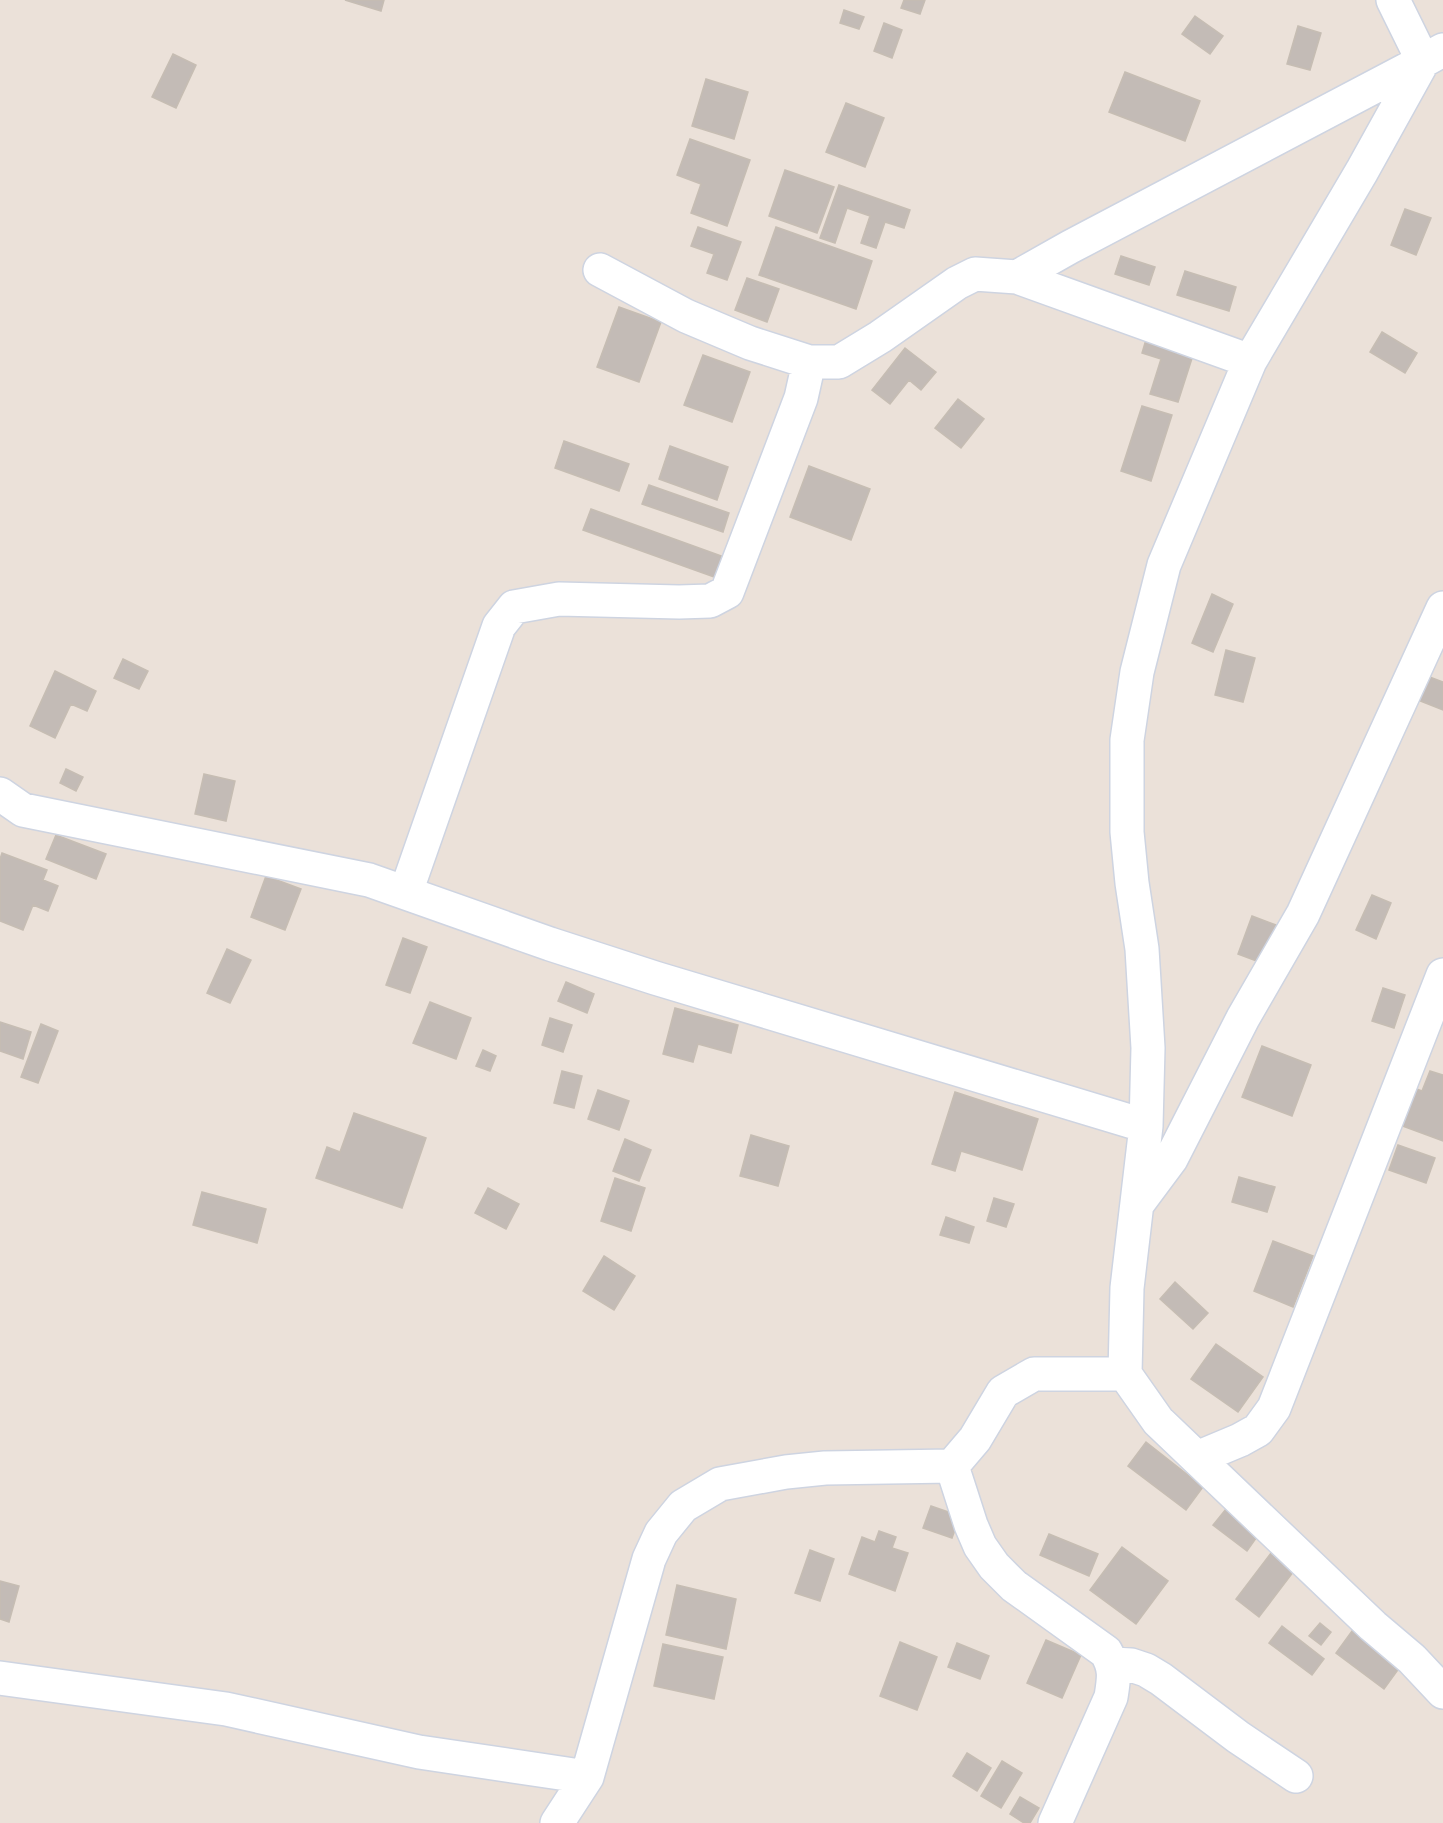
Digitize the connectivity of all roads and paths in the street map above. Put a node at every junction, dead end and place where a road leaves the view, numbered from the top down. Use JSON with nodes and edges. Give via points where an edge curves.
{"nodes":[{"id":1,"x":1393,"y":0,"type":"edge"},
{"id":2,"x":1433,"y":55,"type":"edge"},
{"id":3,"x":600,"y":270,"type":"dead end"},
{"id":4,"x":1017,"y":277,"type":"junction"},
{"id":5,"x":1250,"y":361,"type":"junction"},
{"id":6,"x":809,"y":362,"type":"junction"},
{"id":7,"x":1443,"y":608,"type":"edge"},
{"id":8,"x":0,"y":794,"type":"edge"},
{"id":9,"x":406,"y":892,"type":"junction"},
{"id":10,"x":1443,"y":975,"type":"edge"},
{"id":11,"x":1146,"y":1126,"type":"junction"},
{"id":12,"x":1137,"y":1203,"type":"junction"},
{"id":13,"x":1125,"y":1374,"type":"junction"},
{"id":14,"x":1197,"y":1458,"type":"junction"},
{"id":15,"x":952,"y":1466,"type":"junction"},
{"id":16,"x":1413,"y":1659,"type":"junction"},
{"id":17,"x":1113,"y":1664,"type":"junction"},
{"id":18,"x":1443,"y":1671,"type":"edge"},
{"id":19,"x":0,"y":1678,"type":"edge"},
{"id":20,"x":1443,"y":1692,"type":"edge"},
{"id":21,"x":587,"y":1776,"type":"junction"},
{"id":22,"x":1296,"y":1776,"type":"dead end"},
{"id":23,"x":557,"y":1823,"type":"edge"},
{"id":24,"x":1055,"y":1823,"type":"edge"}],
"edges":[{"from":1,"to":2,"type":"street"},
{"from":2,"to":4,"type":"street"},
{"from":2,"to":5,"type":"street"},
{"from":3,"to":6,"type":"street","via":[[686,316]]},
{"from":4,"to":5,"type":"street"},
{"from":4,"to":6,"type":"street","via":[[975,274],[839,362]]},
{"from":5,"to":11,"type":"street","via":[[1164,565],[1137,672],[1127,740],[1127,832],[1142,949],[1148,1048]]},
{"from":6,"to":9,"type":"street","via":[[801,398],[727,592],[710,601],[559,599],[514,607],[499,626]]},
{"from":7,"to":12,"type":"street","via":[[1303,914],[1243,1018],[1171,1158]]},
{"from":8,"to":9,"type":"street","via":[[22,810],[369,880]]},
{"from":9,"to":11,"type":"street","via":[[655,978]]},
{"from":10,"to":14,"type":"street","via":[[1274,1408],[1258,1430]]},
{"from":11,"to":12,"type":"street"},
{"from":12,"to":13,"type":"street","via":[[1127,1288]]},
{"from":13,"to":14,"type":"street","via":[[1158,1421]]},
{"from":13,"to":15,"type":"street","via":[[1034,1374],[1003,1392],[975,1439]]},
{"from":14,"to":16,"type":"street","via":[[1373,1626]]},
{"from":15,"to":17,"type":"street","via":[[971,1525],[993,1566],[1014,1586],[1106,1652]]},
{"from":15,"to":21,"type":"street","via":[[786,1472],[720,1484],[683,1506],[661,1533],[649,1559]]},
{"from":16,"to":18,"type":"street"},
{"from":16,"to":20,"type":"street"},
{"from":17,"to":22,"type":"street","via":[[1138,1668],[1161,1679]]},
{"from":17,"to":24,"type":"street","via":[[1111,1697]]},
{"from":19,"to":21,"type":"street","via":[[226,1709],[419,1752]]},
{"from":21,"to":23,"type":"street"}]}
